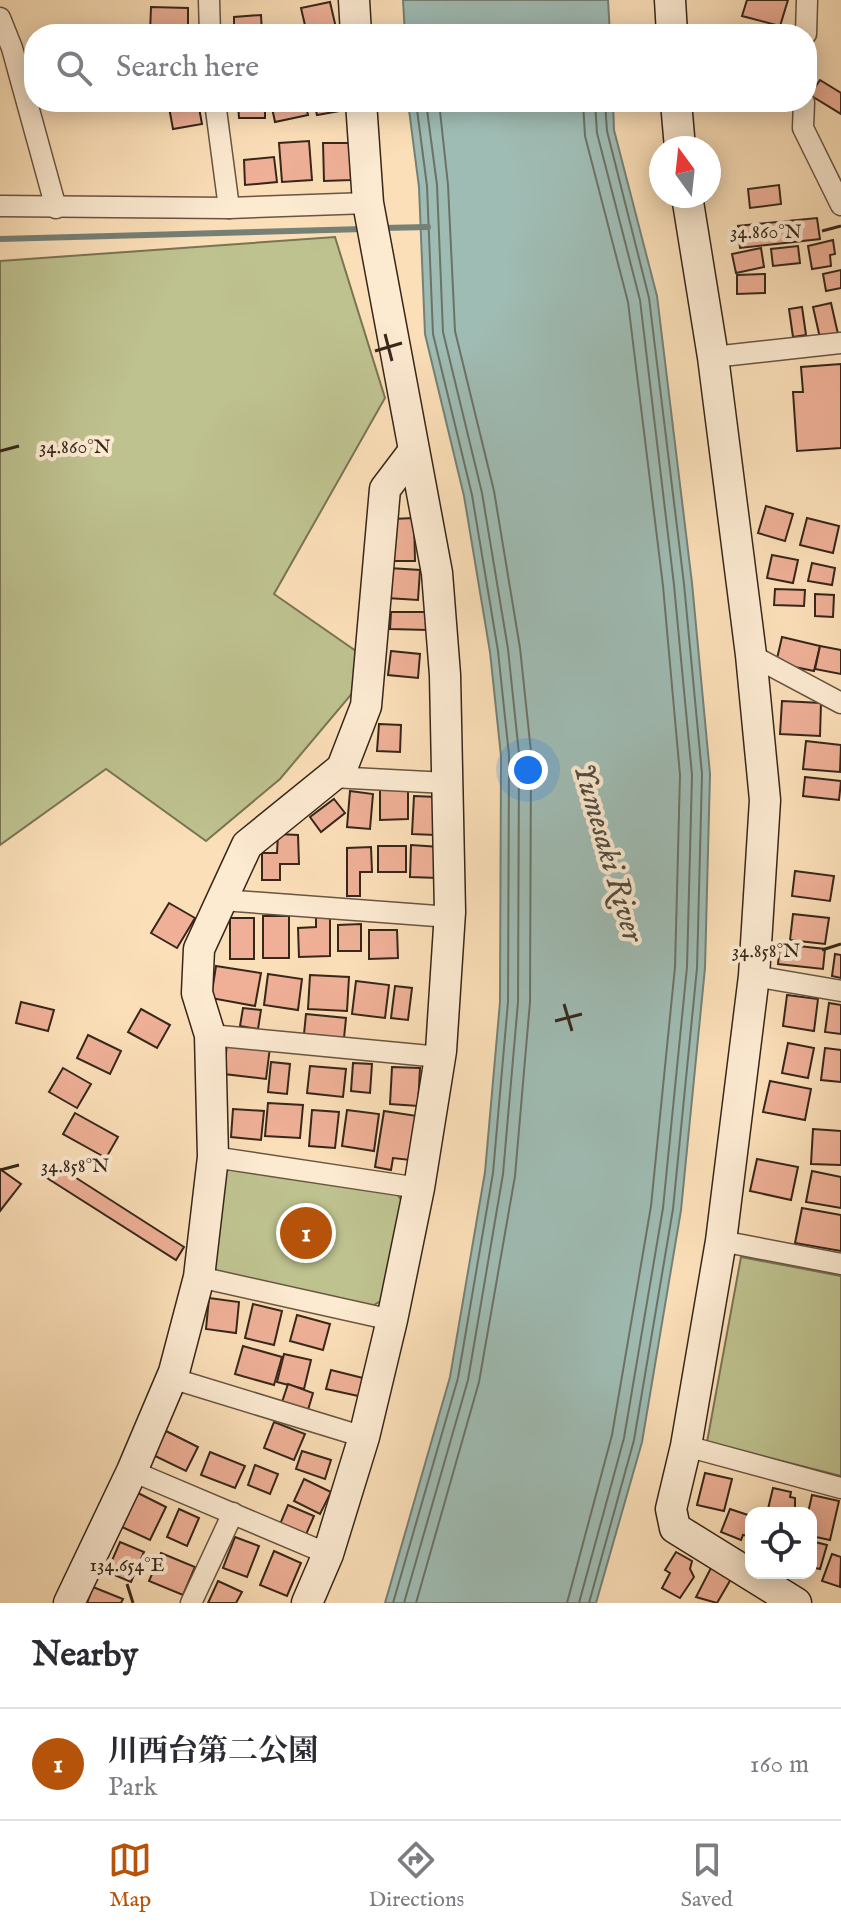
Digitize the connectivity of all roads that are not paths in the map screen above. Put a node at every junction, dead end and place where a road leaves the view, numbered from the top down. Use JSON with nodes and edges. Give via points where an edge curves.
{"nodes":[{"id":1,"x":209,"y":0,"type":"edge"},
{"id":2,"x":354,"y":0,"type":"edge"},
{"id":3,"x":670,"y":0,"type":"edge"},
{"id":4,"x":807,"y":0,"type":"edge"},
{"id":5,"x":0,"y":18,"type":"edge"},
{"id":6,"x":210,"y":24,"type":"edge"},
{"id":7,"x":355,"y":24,"type":"edge"},
{"id":8,"x":671,"y":24,"type":"edge"},
{"id":9,"x":806,"y":24,"type":"edge"},
{"id":10,"x":24,"y":92,"type":"edge"},
{"id":11,"x":30,"y":112,"type":"edge"},
{"id":12,"x":216,"y":112,"type":"edge"},
{"id":13,"x":362,"y":112,"type":"edge"},
{"id":14,"x":677,"y":112,"type":"edge"},
{"id":15,"x":804,"y":112,"type":"edge"},
{"id":16,"x":679,"y":136,"type":"edge"},
{"id":17,"x":368,"y":203,"type":"junction"},
{"id":18,"x":841,"y":205,"type":"edge"},
{"id":19,"x":0,"y":206,"type":"edge"},
{"id":20,"x":56,"y":208,"type":"junction"},
{"id":21,"x":229,"y":208,"type":"junction"},
{"id":22,"x":689,"y":208,"type":"edge"},
{"id":23,"x":841,"y":343,"type":"edge"},
{"id":24,"x":713,"y":357,"type":"junction"},
{"id":25,"x":413,"y":452,"type":"junction"},
{"id":26,"x":751,"y":655,"type":"junction"},
{"id":27,"x":841,"y":703,"type":"edge"},
{"id":28,"x":332,"y":777,"type":"junction"},
{"id":29,"x":447,"y":783,"type":"junction"},
{"id":30,"x":222,"y":900,"type":"junction"},
{"id":31,"x":450,"y":917,"type":"junction"},
{"id":32,"x":754,"y":976,"type":"junction"},
{"id":33,"x":841,"y":991,"type":"edge"},
{"id":34,"x":210,"y":1035,"type":"junction"},
{"id":35,"x":440,"y":1057,"type":"junction"},
{"id":36,"x":213,"y":1157,"type":"junction"},
{"id":37,"x":419,"y":1188,"type":"junction"},
{"id":38,"x":721,"y":1241,"type":"junction"},
{"id":39,"x":841,"y":1264,"type":"edge"},
{"id":40,"x":199,"y":1277,"type":"junction"},
{"id":41,"x":392,"y":1320,"type":"junction"},
{"id":42,"x":171,"y":1378,"type":"junction"},
{"id":43,"x":364,"y":1437,"type":"junction"},
{"id":44,"x":686,"y":1446,"type":"junction"},
{"id":45,"x":132,"y":1471,"type":"junction"},
{"id":46,"x":841,"y":1488,"type":"edge"},
{"id":47,"x":233,"y":1513,"type":"junction"},
{"id":48,"x":328,"y":1554,"type":"junction"},
{"id":49,"x":69,"y":1603,"type":"edge"},
{"id":50,"x":191,"y":1603,"type":"edge"},
{"id":51,"x":307,"y":1603,"type":"edge"},
{"id":52,"x":796,"y":1603,"type":"edge"}],
"edges":[{"from":1,"to":6,"type":"street"},
{"from":2,"to":7,"type":"street"},
{"from":3,"to":8,"type":"street"},
{"from":4,"to":9,"type":"street"},
{"from":5,"to":10,"type":"street"},
{"from":11,"to":20,"type":"street"},
{"from":12,"to":21,"type":"street"},
{"from":13,"to":17,"type":"street"},
{"from":14,"to":16,"type":"street"},
{"from":15,"to":18,"type":"street","via":[[803,128]]},
{"from":17,"to":21,"type":"street"},
{"from":17,"to":25,"type":"street"},
{"from":19,"to":20,"type":"street"},
{"from":20,"to":21,"type":"street"},
{"from":22,"to":24,"type":"street"},
{"from":23,"to":24,"type":"street"},
{"from":24,"to":26,"type":"street"},
{"from":25,"to":28,"type":"street","via":[[385,489],[366,706],[342,768]]},
{"from":25,"to":29,"type":"street","via":[[437,573]]},
{"from":26,"to":27,"type":"street"},
{"from":26,"to":32,"type":"street","via":[[765,800]]},
{"from":28,"to":29,"type":"street"},
{"from":28,"to":30,"type":"street","via":[[247,845]]},
{"from":29,"to":31,"type":"street"},
{"from":30,"to":31,"type":"street"},
{"from":30,"to":34,"type":"street","via":[[199,949],[197,993]]},
{"from":31,"to":35,"type":"street"},
{"from":32,"to":33,"type":"street"},
{"from":32,"to":38,"type":"street"},
{"from":34,"to":35,"type":"street"},
{"from":34,"to":36,"type":"street"},
{"from":35,"to":37,"type":"street"},
{"from":36,"to":37,"type":"street"},
{"from":36,"to":40,"type":"street"},
{"from":37,"to":41,"type":"street"},
{"from":38,"to":39,"type":"street"},
{"from":38,"to":44,"type":"street"},
{"from":40,"to":41,"type":"street"},
{"from":40,"to":42,"type":"street"},
{"from":41,"to":43,"type":"street"},
{"from":42,"to":43,"type":"street"},
{"from":42,"to":45,"type":"street"},
{"from":43,"to":48,"type":"street"},
{"from":44,"to":46,"type":"street"},
{"from":44,"to":52,"type":"street","via":[[671,1509],[675,1528]]},
{"from":45,"to":47,"type":"street"},
{"from":45,"to":49,"type":"street"},
{"from":47,"to":48,"type":"street"},
{"from":47,"to":50,"type":"street"},
{"from":48,"to":51,"type":"street"}]}
